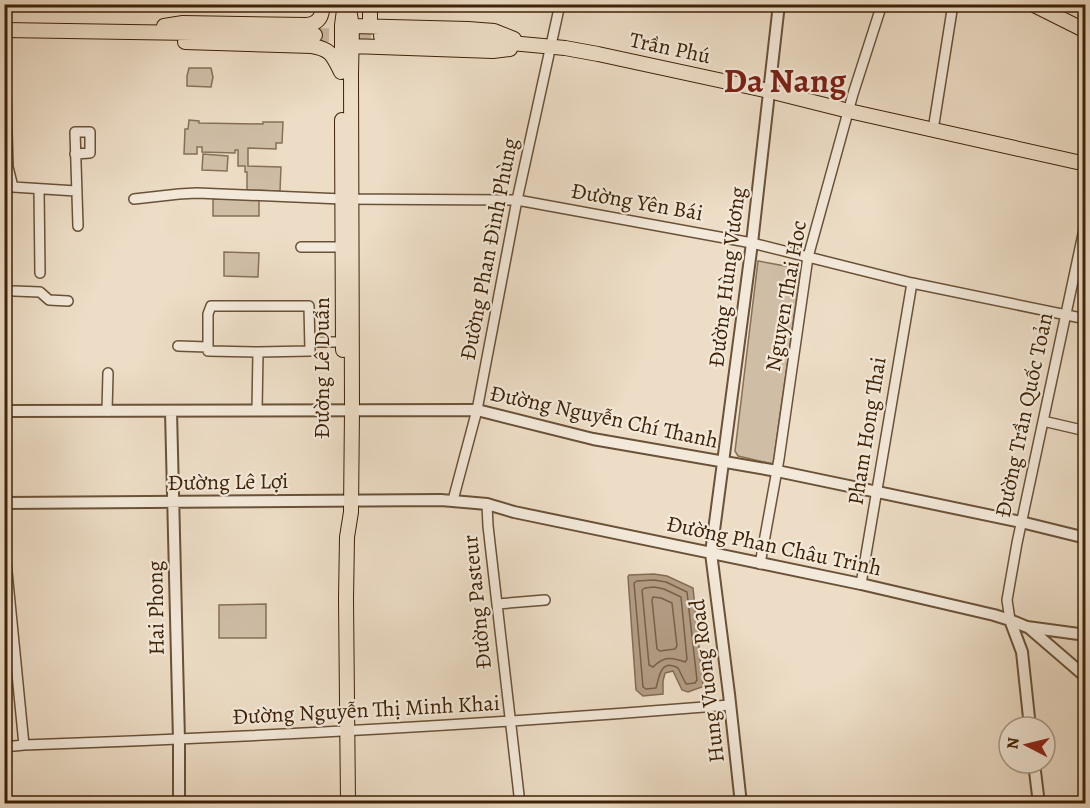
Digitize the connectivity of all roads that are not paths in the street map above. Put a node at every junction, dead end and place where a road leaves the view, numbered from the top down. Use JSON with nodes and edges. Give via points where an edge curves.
{"nodes":[{"id":1,"x":323,"y":4,"type":"edge"},
{"id":2,"x":345,"y":4,"type":"edge"},
{"id":3,"x":370,"y":4,"type":"edge"},
{"id":4,"x":560,"y":4,"type":"edge"},
{"id":5,"x":779,"y":4,"type":"edge"},
{"id":6,"x":882,"y":4,"type":"edge"},
{"id":7,"x":953,"y":4,"type":"edge"},
{"id":8,"x":1032,"y":4,"type":"edge"},
{"id":9,"x":352,"y":26,"type":"junction"},
{"id":10,"x":370,"y":26,"type":"junction"},
{"id":11,"x":4,"y":30,"type":"edge"},
{"id":12,"x":1086,"y":31,"type":"edge"},
{"id":13,"x":126,"y":32,"type":"junction"},
{"id":14,"x":315,"y":35,"type":"tunnel mouth"},
{"id":15,"x":377,"y":41,"type":"junction"},
{"id":16,"x":533,"y":45,"type":"junction"},
{"id":17,"x":351,"y":46,"type":"junction"},
{"id":18,"x":551,"y":47,"type":"junction"},
{"id":19,"x":346,"y":74,"type":"junction"},
{"id":20,"x":769,"y":91,"type":"junction"},
{"id":21,"x":849,"y":111,"type":"junction"},
{"id":22,"x":933,"y":130,"type":"junction"},
{"id":23,"x":75,"y":154,"type":"dead end"},
{"id":24,"x":6,"y":158,"type":"edge"},
{"id":25,"x":1086,"y":164,"type":"edge"},
{"id":26,"x":39,"y":189,"type":"junction"},
{"id":27,"x":76,"y":191,"type":"junction"},
{"id":28,"x":134,"y":199,"type":"dead end"},
{"id":29,"x":347,"y":199,"type":"junction"},
{"id":30,"x":517,"y":200,"type":"junction"},
{"id":31,"x":1086,"y":220,"type":"edge"},
{"id":32,"x":78,"y":226,"type":"dead end"},
{"id":33,"x":752,"y":243,"type":"junction"},
{"id":34,"x":301,"y":247,"type":"dead end"},
{"id":35,"x":342,"y":247,"type":"junction"},
{"id":36,"x":808,"y":257,"type":"junction"},
{"id":37,"x":40,"y":273,"type":"dead end"},
{"id":38,"x":912,"y":283,"type":"junction"},
{"id":39,"x":14,"y":291,"type":"dead end"},
{"id":40,"x":68,"y":301,"type":"dead end"},
{"id":41,"x":1065,"y":315,"type":"junction"},
{"id":42,"x":1086,"y":319,"type":"edge"},
{"id":43,"x":309,"y":342,"type":"junction"},
{"id":44,"x":343,"y":342,"type":"junction"},
{"id":45,"x":178,"y":346,"type":"dead end"},
{"id":46,"x":208,"y":349,"type":"junction"},
{"id":47,"x":258,"y":352,"type":"junction"},
{"id":48,"x":108,"y":374,"type":"dead end"},
{"id":49,"x":348,"y":409,"type":"junction"},
{"id":50,"x":257,"y":410,"type":"junction"},
{"id":51,"x":477,"y":410,"type":"junction"},
{"id":52,"x":4,"y":411,"type":"edge"},
{"id":53,"x":107,"y":411,"type":"junction"},
{"id":54,"x":171,"y":411,"type":"junction"},
{"id":55,"x":1042,"y":421,"type":"junction"},
{"id":56,"x":1086,"y":431,"type":"edge"},
{"id":57,"x":723,"y":461,"type":"junction"},
{"id":58,"x":777,"y":471,"type":"junction"},
{"id":59,"x":877,"y":493,"type":"junction"},
{"id":60,"x":347,"y":500,"type":"junction"},
{"id":61,"x":453,"y":500,"type":"junction"},
{"id":62,"x":173,"y":502,"type":"junction"},
{"id":63,"x":4,"y":503,"type":"edge"},
{"id":64,"x":487,"y":504,"type":"junction"},
{"id":65,"x":1021,"y":522,"type":"junction"},
{"id":66,"x":1086,"y":538,"type":"edge"},
{"id":67,"x":4,"y":541,"type":"edge"},
{"id":68,"x":711,"y":553,"type":"junction"},
{"id":69,"x":760,"y":564,"type":"junction"},
{"id":70,"x":861,"y":584,"type":"junction"},
{"id":71,"x":545,"y":600,"type":"dead end"},
{"id":72,"x":497,"y":604,"type":"junction"},
{"id":73,"x":1010,"y":620,"type":"junction"},
{"id":74,"x":1027,"y":627,"type":"junction"},
{"id":75,"x":1058,"y":630,"type":"junction"},
{"id":76,"x":1086,"y":635,"type":"edge"},
{"id":77,"x":1050,"y":646,"type":"junction"},
{"id":78,"x":1086,"y":677,"type":"edge"},
{"id":79,"x":730,"y":705,"type":"junction"},
{"id":80,"x":1029,"y":715,"type":"edge"},
{"id":81,"x":510,"y":722,"type":"junction"},
{"id":82,"x":348,"y":732,"type":"junction"},
{"id":83,"x":179,"y":740,"type":"junction"},
{"id":84,"x":24,"y":745,"type":"junction"},
{"id":85,"x":4,"y":747,"type":"edge"},
{"id":86,"x":1035,"y":775,"type":"edge"},
{"id":87,"x":179,"y":804,"type":"edge"},
{"id":88,"x":348,"y":804,"type":"edge"},
{"id":89,"x":520,"y":804,"type":"edge"},
{"id":90,"x":741,"y":804,"type":"edge"},
{"id":91,"x":1039,"y":804,"type":"edge"}],
"edges":[{"from":1,"to":2,"type":"main road","via":[[333,11]]},
{"from":1,"to":13,"type":"main road","via":[[320,18],[307,25],[183,23]]},
{"from":2,"to":9,"type":"main road","name":"Đường Lê Duẩn"},
{"from":2,"to":19,"type":"main road","name":"Đường Lê Duẩn","via":[[342,25]]},
{"from":3,"to":10,"type":"main road"},
{"from":4,"to":18,"type":"street","name":"Đường Phan Đình Phùng"},
{"from":5,"to":20,"type":"street","name":"Đường Hùng Vương"},
{"from":6,"to":21,"type":"street","name":"Nguyen Thai Hoc"},
{"from":7,"to":22,"type":"street"},
{"from":8,"to":12,"type":"main road"},
{"from":9,"to":10,"type":"main road"},
{"from":9,"to":17,"type":"main road","name":"Đường Lê Duẩn"},
{"from":10,"to":16,"type":"main road","via":[[494,31]]},
{"from":11,"to":13,"type":"main road"},
{"from":11,"to":24,"type":"street"},
{"from":13,"to":14,"type":"main road"},
{"from":13,"to":19,"type":"main road","via":[[186,42],[323,48]]},
{"from":15,"to":16,"type":"main road","name":"Trần Phú","via":[[468,39]]},
{"from":15,"to":17,"type":"main road","name":"Trần Phú"},
{"from":15,"to":19,"type":"main road"},
{"from":16,"to":18,"type":"main road","name":"Trần Phú"},
{"from":17,"to":19,"type":"main road","name":"Đường Lê Duẩn"},
{"from":18,"to":20,"type":"main road","name":"Trần Phú","via":[[606,55]]},
{"from":18,"to":30,"type":"street","name":"Đường Phan Đình Phùng"},
{"from":19,"to":29,"type":"main road","name":"Đường Lê Duẩn"},
{"from":20,"to":21,"type":"main road","name":"Trần Phú"},
{"from":20,"to":33,"type":"street","name":"Đường Hùng Vương"},
{"from":21,"to":22,"type":"main road","name":"Trần Phú"},
{"from":21,"to":36,"type":"street","name":"Nguyen Thai Hoc"},
{"from":22,"to":25,"type":"main road","name":"Trần Phú"},
{"from":23,"to":27,"type":"street"},
{"from":24,"to":26,"type":"street","via":[[13,187]]},
{"from":26,"to":27,"type":"street"},
{"from":26,"to":37,"type":"street"},
{"from":27,"to":32,"type":"street"},
{"from":28,"to":29,"type":"street","name":"Đường Yên Bái","via":[[179,194]]},
{"from":29,"to":30,"type":"street","name":"Đường Yên Bái"},
{"from":29,"to":35,"type":"main road","name":"Đường Lê Duẩn"},
{"from":29,"to":49,"type":"main road","name":"Đường Lê Duẩn"},
{"from":30,"to":33,"type":"street","name":"Đường Yên Bái"},
{"from":30,"to":51,"type":"street","name":"Đường Phan Đình Phùng"},
{"from":31,"to":41,"type":"street","name":"Đường Trần Quốc Toản"},
{"from":33,"to":36,"type":"street","name":"Đường Yên Bái"},
{"from":33,"to":57,"type":"street","name":"Đường Hùng Vương"},
{"from":34,"to":35,"type":"street"},
{"from":35,"to":44,"type":"main road","name":"Đường Lê Duẩn"},
{"from":36,"to":38,"type":"street","name":"Đường Yên Bái"},
{"from":36,"to":58,"type":"street","name":"Nguyen Thai Hoc"},
{"from":38,"to":41,"type":"street","name":"Đường Yên Bái"},
{"from":38,"to":59,"type":"street","name":"Pham Hong Thai"},
{"from":39,"to":40,"type":"street","via":[[40,292],[48,300]]},
{"from":41,"to":42,"type":"street","name":"Đường Yên Bái"},
{"from":41,"to":55,"type":"street","name":"Đường Trần Quốc Toản"},
{"from":43,"to":44,"type":"street"},
{"from":43,"to":46,"type":"street","via":[[309,306],[211,306]]},
{"from":43,"to":47,"type":"street","via":[[310,351]]},
{"from":44,"to":49,"type":"main road","name":"Đường Lê Duẩn"},
{"from":45,"to":46,"type":"street"},
{"from":46,"to":47,"type":"street"},
{"from":47,"to":50,"type":"street"},
{"from":48,"to":53,"type":"street"},
{"from":49,"to":50,"type":"street","name":"Đường Nguyễn Chí Thanh"},
{"from":49,"to":51,"type":"street","name":"Đường Nguyễn Chí Thanh"},
{"from":49,"to":60,"type":"main road","name":"Đường Lê Duẩn"},
{"from":50,"to":54,"type":"street","name":"Đường Nguyễn Chí Thanh"},
{"from":51,"to":57,"type":"street","name":"Đường Nguyễn Chí Thanh","via":[[593,439]]},
{"from":51,"to":61,"type":"street","name":"Đường Phan Đình Phùng"},
{"from":52,"to":53,"type":"street","name":"Đường Nguyễn Chí Thanh"},
{"from":53,"to":54,"type":"street","name":"Đường Nguyễn Chí Thanh"},
{"from":54,"to":62,"type":"street","name":"Hai Phong"},
{"from":55,"to":56,"type":"street"},
{"from":55,"to":65,"type":"street","name":"Đường Trần Quốc Toản"},
{"from":57,"to":58,"type":"street","name":"Đường Nguyễn Chí Thanh"},
{"from":57,"to":68,"type":"street","name":"Đường Hùng Vương"},
{"from":58,"to":59,"type":"street","name":"Đường Nguyễn Chí Thanh"},
{"from":58,"to":69,"type":"street","name":"Nguyen Thai Hoc"},
{"from":59,"to":65,"type":"street","name":"Đường Nguyễn Chí Thanh"},
{"from":59,"to":70,"type":"street","name":"Pham Hong Thai"},
{"from":60,"to":61,"type":"street","name":"Đường Lê Lợi"},
{"from":60,"to":62,"type":"street","name":"Đường Lê Lợi"},
{"from":60,"to":82,"type":"main road","name":"Đường Lê Duẩn","via":[[351,512],[346,599]]},
{"from":61,"to":64,"type":"street","name":"Đường Phan Châu Trinh"},
{"from":62,"to":63,"type":"street","name":"Đường Lê Lợi"},
{"from":62,"to":83,"type":"street","name":"Hai Phong"},
{"from":64,"to":68,"type":"street","name":"Đường Phan Châu Trinh"},
{"from":64,"to":72,"type":"street","name":"Đường Pasteur"},
{"from":65,"to":66,"type":"street","name":"Đường Nguyễn Chí Thanh"},
{"from":65,"to":73,"type":"street","name":"Đường Trần Quốc Toản","via":[[1007,600]]},
{"from":67,"to":84,"type":"street"},
{"from":68,"to":69,"type":"street","name":"Đường Phan Châu Trinh"},
{"from":68,"to":79,"type":"street","name":"Hung Vuong Road"},
{"from":69,"to":70,"type":"street","name":"Đường Phan Châu Trinh"},
{"from":70,"to":73,"type":"street","name":"Đường Phan Châu Trinh"},
{"from":71,"to":72,"type":"street"},
{"from":72,"to":81,"type":"street","name":"Đường Pasteur"},
{"from":73,"to":74,"type":"street","name":"Đường Phan Châu Trinh"},
{"from":73,"to":80,"type":"street","via":[[1022,652]]},
{"from":74,"to":75,"type":"street","name":"Đường Phan Châu Trinh"},
{"from":74,"to":77,"type":"street"},
{"from":75,"to":76,"type":"street","name":"Đường Phan Châu Trinh"},
{"from":75,"to":77,"type":"street"},
{"from":77,"to":78,"type":"street"},
{"from":79,"to":81,"type":"street","name":"Đường Nguyễn Thị Minh Khai"},
{"from":79,"to":90,"type":"street","name":"Hung Vuong Road"},
{"from":81,"to":82,"type":"street","name":"Đường Nguyễn Thị Minh Khai"},
{"from":81,"to":89,"type":"street","name":"Đường Pasteur"},
{"from":82,"to":83,"type":"street","name":"Đường Nguyễn Thị Minh Khai"},
{"from":82,"to":88,"type":"main road","name":"Đường Lê Duẩn"},
{"from":83,"to":84,"type":"street","name":"Đường Nguyễn Thị Minh Khai"},
{"from":83,"to":87,"type":"street","name":"Hai Phong"},
{"from":84,"to":85,"type":"street","name":"Đường Nguyễn Thị Minh Khai"},
{"from":86,"to":91,"type":"street"}]}
